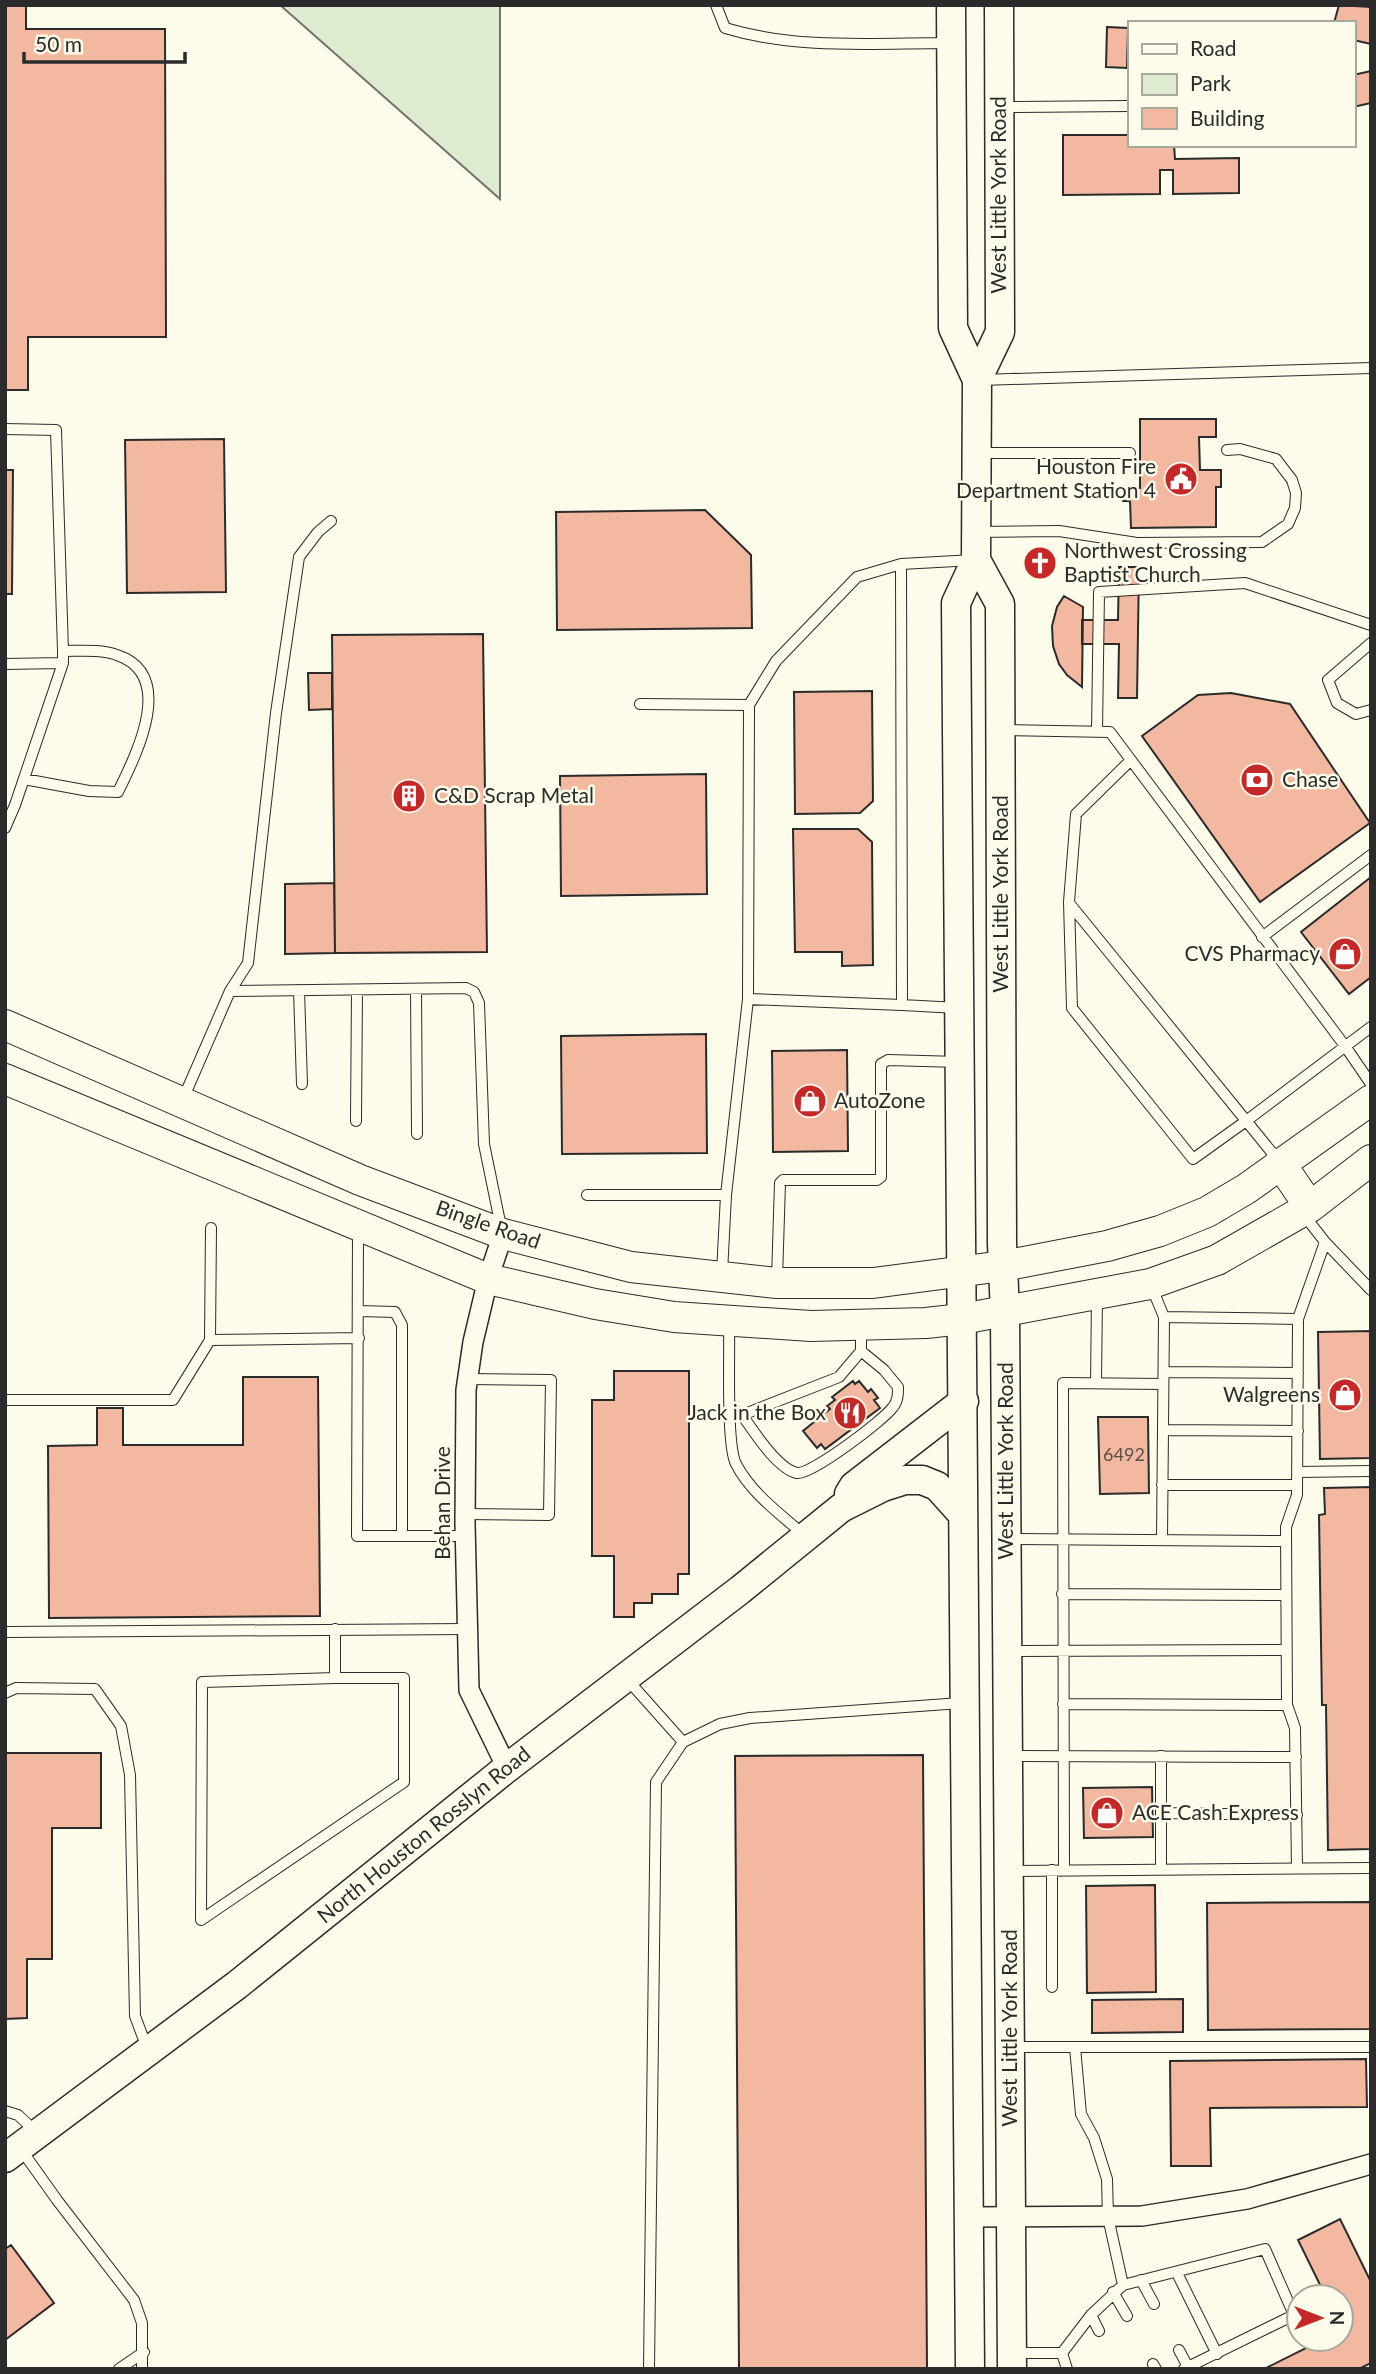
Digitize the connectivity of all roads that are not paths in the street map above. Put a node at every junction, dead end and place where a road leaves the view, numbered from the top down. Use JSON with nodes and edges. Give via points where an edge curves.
{"nodes":[{"id":1,"x":716,"y":5,"type":"edge"},
{"id":2,"x":951,"y":5,"type":"edge"},
{"id":3,"x":999,"y":5,"type":"edge"},
{"id":4,"x":951,"y":43,"type":"junction"},
{"id":5,"x":1128,"y":106,"type":"edge"},
{"id":6,"x":999,"y":107,"type":"junction"},
{"id":7,"x":1371,"y":368,"type":"edge"},
{"id":8,"x":977,"y":380,"type":"junction"},
{"id":9,"x":5,"y":429,"type":"edge"},
{"id":10,"x":1227,"y":450,"type":"dead end"},
{"id":11,"x":977,"y":453,"type":"junction"},
{"id":12,"x":1130,"y":453,"type":"dead end"},
{"id":13,"x":331,"y":521,"type":"dead end"},
{"id":14,"x":977,"y":546,"type":"junction"},
{"id":15,"x":901,"y":564,"type":"junction"},
{"id":16,"x":1371,"y":625,"type":"edge"},
{"id":17,"x":1371,"y":643,"type":"edge"},
{"id":18,"x":63,"y":657,"type":"junction"},
{"id":19,"x":5,"y":664,"type":"edge"},
{"id":20,"x":640,"y":704,"type":"dead end"},
{"id":21,"x":749,"y":705,"type":"junction"},
{"id":22,"x":1371,"y":710,"type":"edge"},
{"id":23,"x":1001,"y":730,"type":"junction"},
{"id":24,"x":956,"y":732,"type":"junction"},
{"id":25,"x":1097,"y":732,"type":"junction"},
{"id":26,"x":1131,"y":760,"type":"junction"},
{"id":27,"x":24,"y":779,"type":"junction"},
{"id":28,"x":5,"y":828,"type":"edge"},
{"id":29,"x":1371,"y":855,"type":"edge"},
{"id":30,"x":1069,"y":902,"type":"junction"},
{"id":31,"x":1262,"y":937,"type":"junction"},
{"id":32,"x":416,"y":989,"type":"junction"},
{"id":33,"x":299,"y":990,"type":"junction"},
{"id":34,"x":357,"y":990,"type":"junction"},
{"id":35,"x":230,"y":991,"type":"junction"},
{"id":36,"x":748,"y":999,"type":"junction"},
{"id":37,"x":902,"y":1004,"type":"junction"},
{"id":38,"x":959,"y":1008,"type":"junction"},
{"id":39,"x":5,"y":1025,"type":"edge"},
{"id":40,"x":1371,"y":1027,"type":"edge"},
{"id":41,"x":1345,"y":1046,"type":"junction"},
{"id":42,"x":959,"y":1062,"type":"junction"},
{"id":43,"x":5,"y":1079,"type":"edge"},
{"id":44,"x":302,"y":1084,"type":"dead end"},
{"id":45,"x":1371,"y":1084,"type":"edge"},
{"id":46,"x":1371,"y":1100,"type":"edge"},
{"id":47,"x":182,"y":1102,"type":"junction"},
{"id":48,"x":356,"y":1121,"type":"dead end"},
{"id":49,"x":1246,"y":1121,"type":"junction"},
{"id":50,"x":417,"y":1134,"type":"dead end"},
{"id":51,"x":1371,"y":1160,"type":"edge"},
{"id":52,"x":1280,"y":1163,"type":"junction"},
{"id":53,"x":587,"y":1195,"type":"dead end"},
{"id":54,"x":726,"y":1195,"type":"junction"},
{"id":55,"x":1306,"y":1210,"type":"junction"},
{"id":56,"x":358,"y":1225,"type":"junction"},
{"id":57,"x":211,"y":1228,"type":"dead end"},
{"id":58,"x":503,"y":1234,"type":"junction"},
{"id":59,"x":1325,"y":1242,"type":"junction"},
{"id":60,"x":1003,"y":1266,"type":"junction"},
{"id":61,"x":961,"y":1271,"type":"junction"},
{"id":62,"x":722,"y":1277,"type":"junction"},
{"id":63,"x":488,"y":1279,"type":"junction"},
{"id":64,"x":777,"y":1283,"type":"junction"},
{"id":65,"x":1150,"y":1284,"type":"junction"},
{"id":66,"x":1371,"y":1290,"type":"edge"},
{"id":67,"x":1097,"y":1296,"type":"junction"},
{"id":68,"x":359,"y":1311,"type":"junction"},
{"id":69,"x":1005,"y":1313,"type":"junction"},
{"id":70,"x":1164,"y":1317,"type":"junction"},
{"id":71,"x":1298,"y":1319,"type":"junction"},
{"id":72,"x":729,"y":1320,"type":"junction"},
{"id":73,"x":962,"y":1320,"type":"junction"},
{"id":74,"x":359,"y":1338,"type":"junction"},
{"id":75,"x":860,"y":1338,"type":"junction"},
{"id":76,"x":210,"y":1340,"type":"junction"},
{"id":77,"x":1164,"y":1372,"type":"junction"},
{"id":78,"x":1298,"y":1373,"type":"junction"},
{"id":79,"x":468,"y":1379,"type":"junction"},
{"id":80,"x":1096,"y":1383,"type":"junction"},
{"id":81,"x":1163,"y":1384,"type":"junction"},
{"id":82,"x":5,"y":1400,"type":"edge"},
{"id":83,"x":964,"y":1401,"type":"junction"},
{"id":84,"x":731,"y":1408,"type":"junction"},
{"id":85,"x":743,"y":1415,"type":"junction"},
{"id":86,"x":1163,"y":1430,"type":"junction"},
{"id":87,"x":1298,"y":1431,"type":"junction"},
{"id":88,"x":1371,"y":1471,"type":"edge"},
{"id":89,"x":1298,"y":1472,"type":"junction"},
{"id":90,"x":1163,"y":1485,"type":"junction"},
{"id":91,"x":1297,"y":1485,"type":"junction"},
{"id":92,"x":841,"y":1508,"type":"junction"},
{"id":93,"x":465,"y":1514,"type":"junction"},
{"id":94,"x":963,"y":1515,"type":"junction"},
{"id":95,"x":402,"y":1535,"type":"junction"},
{"id":96,"x":465,"y":1536,"type":"junction"},
{"id":97,"x":806,"y":1536,"type":"junction"},
{"id":98,"x":1006,"y":1539,"type":"junction"},
{"id":99,"x":1062,"y":1539,"type":"junction"},
{"id":100,"x":1162,"y":1539,"type":"junction"},
{"id":101,"x":1286,"y":1541,"type":"junction"},
{"id":102,"x":1062,"y":1594,"type":"junction"},
{"id":103,"x":1286,"y":1595,"type":"junction"},
{"id":104,"x":335,"y":1629,"type":"junction"},
{"id":105,"x":467,"y":1629,"type":"junction"},
{"id":106,"x":5,"y":1632,"type":"edge"},
{"id":107,"x":1063,"y":1650,"type":"junction"},
{"id":108,"x":1286,"y":1650,"type":"junction"},
{"id":109,"x":1007,"y":1651,"type":"junction"},
{"id":110,"x":625,"y":1677,"type":"junction"},
{"id":111,"x":335,"y":1678,"type":"junction"},
{"id":112,"x":5,"y":1693,"type":"edge"},
{"id":113,"x":965,"y":1703,"type":"junction"},
{"id":114,"x":1063,"y":1704,"type":"junction"},
{"id":115,"x":1287,"y":1705,"type":"junction"},
{"id":116,"x":683,"y":1742,"type":"junction"},
{"id":117,"x":966,"y":1756,"type":"junction"},
{"id":118,"x":1007,"y":1756,"type":"junction"},
{"id":119,"x":1063,"y":1756,"type":"junction"},
{"id":120,"x":1161,"y":1756,"type":"junction"},
{"id":121,"x":1296,"y":1757,"type":"junction"},
{"id":122,"x":507,"y":1768,"type":"junction"},
{"id":123,"x":1161,"y":1813,"type":"junction"},
{"id":124,"x":1297,"y":1815,"type":"junction"},
{"id":125,"x":1297,"y":1868,"type":"junction"},
{"id":126,"x":1371,"y":1868,"type":"edge"},
{"id":127,"x":1161,"y":1869,"type":"junction"},
{"id":128,"x":1052,"y":1870,"type":"junction"},
{"id":129,"x":1064,"y":1870,"type":"junction"},
{"id":130,"x":1009,"y":1871,"type":"junction"},
{"id":131,"x":1052,"y":1987,"type":"dead end"},
{"id":132,"x":1010,"y":2047,"type":"junction"},
{"id":133,"x":1075,"y":2047,"type":"junction"},
{"id":134,"x":1371,"y":2047,"type":"edge"},
{"id":135,"x":149,"y":2052,"type":"junction"},
{"id":136,"x":5,"y":2111,"type":"edge"},
{"id":137,"x":21,"y":2146,"type":"edge"},
{"id":138,"x":1371,"y":2164,"type":"edge"},
{"id":139,"x":970,"y":2217,"type":"junction"},
{"id":140,"x":1011,"y":2217,"type":"junction"},
{"id":141,"x":1108,"y":2217,"type":"junction"},
{"id":142,"x":1177,"y":2273,"type":"junction"},
{"id":143,"x":1141,"y":2280,"type":"junction"},
{"id":144,"x":1123,"y":2285,"type":"junction"},
{"id":145,"x":1113,"y":2292,"type":"junction"},
{"id":146,"x":1154,"y":2304,"type":"dead end"},
{"id":147,"x":1091,"y":2315,"type":"junction"},
{"id":148,"x":1126,"y":2316,"type":"dead end"},
{"id":149,"x":1099,"y":2331,"type":"dead end"},
{"id":150,"x":1179,"y":2350,"type":"dead end"},
{"id":151,"x":144,"y":2352,"type":"junction"},
{"id":152,"x":1062,"y":2353,"type":"junction"},
{"id":153,"x":1217,"y":2354,"type":"junction"},
{"id":154,"x":1012,"y":2361,"type":"edge"},
{"id":155,"x":1186,"y":2368,"type":"edge"},
{"id":156,"x":119,"y":2369,"type":"edge"},
{"id":157,"x":142,"y":2369,"type":"edge"},
{"id":158,"x":649,"y":2369,"type":"edge"},
{"id":159,"x":970,"y":2369,"type":"edge"},
{"id":160,"x":1068,"y":2369,"type":"edge"}],
"edges":[{"from":1,"to":4,"type":"lane","via":[[725,28],[767,39]]},
{"from":2,"to":4,"type":"main road","name":"West Little York Road"},
{"from":3,"to":6,"type":"main road","name":"West Little York Road"},
{"from":4,"to":8,"type":"main road","name":"West Little York Road","via":[[953,328]]},
{"from":5,"to":6,"type":"lane"},
{"from":6,"to":8,"type":"main road","name":"West Little York Road","via":[[1000,332]]},
{"from":7,"to":8,"type":"lane"},
{"from":8,"to":11,"type":"main road","name":"West Little York Road"},
{"from":9,"to":18,"type":"lane","via":[[56,430]]},
{"from":10,"to":14,"type":"lane","via":[[1276,459],[1292,480],[1296,508],[1288,524],[1262,542],[1136,543],[1059,531]]},
{"from":11,"to":12,"type":"lane"},
{"from":11,"to":14,"type":"main road","name":"West Little York Road"},
{"from":13,"to":35,"type":"lane","via":[[299,557],[248,963]]},
{"from":14,"to":15,"type":"lane"},
{"from":14,"to":23,"type":"main road","name":"West Little York Road","via":[[1000,604]]},
{"from":14,"to":24,"type":"main road","name":"West Little York Road","via":[[956,603]]},
{"from":15,"to":21,"type":"lane","via":[[857,577],[776,661]]},
{"from":15,"to":37,"type":"lane"},
{"from":16,"to":25,"type":"lane","via":[[1245,583],[1099,592]]},
{"from":17,"to":22,"type":"lane","via":[[1328,680],[1337,703],[1356,714]]},
{"from":18,"to":19,"type":"lane"},
{"from":18,"to":27,"type":"lane"},
{"from":18,"to":27,"type":"lane","via":[[115,654],[130,660],[141,670],[147,689],[148,718],[118,792]]},
{"from":20,"to":21,"type":"lane"},
{"from":21,"to":36,"type":"lane"},
{"from":23,"to":24,"type":"main road"},
{"from":23,"to":25,"type":"lane"},
{"from":23,"to":60,"type":"main road","name":"West Little York Road"},
{"from":24,"to":38,"type":"main road","name":"West Little York Road"},
{"from":25,"to":26,"type":"lane","via":[[1110,732]]},
{"from":26,"to":30,"type":"lane","via":[[1076,814]]},
{"from":26,"to":31,"type":"lane"},
{"from":27,"to":28,"type":"lane"},
{"from":29,"to":31,"type":"lane"},
{"from":30,"to":49,"type":"lane"},
{"from":30,"to":49,"type":"lane","via":[[1072,1008],[1193,1159]]},
{"from":31,"to":41,"type":"lane"},
{"from":32,"to":34,"type":"lane"},
{"from":32,"to":50,"type":"lane"},
{"from":32,"to":58,"type":"lane","via":[[467,988],[479,1003],[484,1144]]},
{"from":33,"to":34,"type":"lane"},
{"from":33,"to":35,"type":"lane"},
{"from":33,"to":44,"type":"lane"},
{"from":34,"to":48,"type":"lane"},
{"from":35,"to":47,"type":"lane"},
{"from":36,"to":37,"type":"lane"},
{"from":36,"to":54,"type":"lane"},
{"from":37,"to":38,"type":"lane"},
{"from":38,"to":42,"type":"main road","name":"West Little York Road"},
{"from":39,"to":47,"type":"main road","name":"Bingle Road"},
{"from":40,"to":41,"type":"lane"},
{"from":41,"to":45,"type":"lane"},
{"from":41,"to":49,"type":"lane"},
{"from":42,"to":61,"type":"main road","name":"West Little York Road"},
{"from":42,"to":64,"type":"lane","via":[[888,1060],[881,1064],[881,1177],[877,1180],[780,1183]]},
{"from":43,"to":56,"type":"main road"},
{"from":46,"to":52,"type":"main road"},
{"from":47,"to":58,"type":"main road","name":"Bingle Road","via":[[360,1180]]},
{"from":49,"to":52,"type":"lane"},
{"from":51,"to":55,"type":"main road"},
{"from":52,"to":55,"type":"main road"},
{"from":52,"to":60,"type":"main road","via":[[1207,1212],[1160,1231]]},
{"from":53,"to":54,"type":"lane"},
{"from":54,"to":62,"type":"lane"},
{"from":55,"to":59,"type":"lane"},
{"from":55,"to":65,"type":"main road","via":[[1217,1260]]},
{"from":56,"to":63,"type":"main road"},
{"from":56,"to":68,"type":"lane"},
{"from":57,"to":76,"type":"lane"},
{"from":58,"to":62,"type":"main road","name":"Bingle Road","via":[[631,1267]]},
{"from":58,"to":63,"type":"street","name":"Behan Drive"},
{"from":59,"to":66,"type":"lane"},
{"from":59,"to":71,"type":"lane"},
{"from":60,"to":61,"type":"main road","name":"Bingle Road"},
{"from":60,"to":69,"type":"main road","name":"West Little York Road"},
{"from":61,"to":64,"type":"main road","name":"Bingle Road","via":[[873,1283]]},
{"from":61,"to":73,"type":"main road","name":"West Little York Road"},
{"from":62,"to":64,"type":"main road","name":"Bingle Road"},
{"from":63,"to":72,"type":"main road","via":[[608,1306]]},
{"from":63,"to":79,"type":"street","name":"Behan Drive"},
{"from":65,"to":67,"type":"main road"},
{"from":65,"to":70,"type":"lane"},
{"from":67,"to":69,"type":"main road"},
{"from":67,"to":80,"type":"lane"},
{"from":68,"to":74,"type":"lane"},
{"from":68,"to":95,"type":"lane","via":[[395,1312],[402,1325]]},
{"from":69,"to":73,"type":"main road"},
{"from":69,"to":98,"type":"main road","name":"West Little York Road"},
{"from":70,"to":71,"type":"lane"},
{"from":70,"to":77,"type":"lane"},
{"from":71,"to":78,"type":"lane"},
{"from":72,"to":75,"type":"main road","via":[[811,1326]]},
{"from":72,"to":84,"type":"lane"},
{"from":73,"to":75,"type":"main road"},
{"from":73,"to":83,"type":"main road","name":"West Little York Road"},
{"from":74,"to":76,"type":"lane"},
{"from":74,"to":95,"type":"lane","via":[[357,1536]]},
{"from":75,"to":85,"type":"lane","via":[[839,1377]]},
{"from":75,"to":85,"type":"lane","via":[[898,1387],[895,1405],[882,1420],[815,1467],[794,1473],[775,1458]]},
{"from":76,"to":82,"type":"lane","via":[[173,1400]]},
{"from":77,"to":78,"type":"lane"},
{"from":77,"to":81,"type":"lane"},
{"from":78,"to":87,"type":"lane"},
{"from":79,"to":93,"type":"street","name":"Behan Drive"},
{"from":79,"to":93,"type":"lane","via":[[551,1380],[549,1515]]},
{"from":80,"to":81,"type":"lane"},
{"from":80,"to":99,"type":"lane","via":[[1063,1383]]},
{"from":81,"to":86,"type":"lane"},
{"from":83,"to":92,"type":"main road","name":"North Houston Rosslyn Road","via":[[854,1486]]},
{"from":83,"to":94,"type":"main road","name":"West Little York Road"},
{"from":84,"to":85,"type":"lane"},
{"from":84,"to":97,"type":"lane","via":[[735,1462],[755,1491]]},
{"from":86,"to":87,"type":"lane"},
{"from":86,"to":90,"type":"lane"},
{"from":87,"to":89,"type":"lane"},
{"from":88,"to":89,"type":"lane"},
{"from":89,"to":91,"type":"lane"},
{"from":90,"to":91,"type":"lane"},
{"from":90,"to":100,"type":"lane"},
{"from":91,"to":101,"type":"lane"},
{"from":92,"to":94,"type":"main road","name":"North Houston Rosslyn Road","via":[[883,1487],[922,1480],[937,1486]]},
{"from":92,"to":97,"type":"main road","name":"North Houston Rosslyn Road"},
{"from":93,"to":96,"type":"street","name":"Behan Drive"},
{"from":94,"to":113,"type":"main road","name":"West Little York Road"},
{"from":95,"to":96,"type":"lane"},
{"from":96,"to":105,"type":"street","name":"Behan Drive"},
{"from":97,"to":110,"type":"main road","name":"North Houston Rosslyn Road"},
{"from":98,"to":99,"type":"lane"},
{"from":98,"to":109,"type":"main road","name":"West Little York Road"},
{"from":99,"to":100,"type":"lane"},
{"from":99,"to":102,"type":"lane"},
{"from":100,"to":101,"type":"lane"},
{"from":101,"to":103,"type":"lane"},
{"from":102,"to":103,"type":"lane"},
{"from":102,"to":107,"type":"lane"},
{"from":103,"to":108,"type":"lane"},
{"from":104,"to":105,"type":"lane"},
{"from":104,"to":106,"type":"lane"},
{"from":104,"to":111,"type":"lane"},
{"from":105,"to":122,"type":"street","name":"Behan Drive","via":[[469,1690]]},
{"from":107,"to":108,"type":"lane"},
{"from":107,"to":109,"type":"lane"},
{"from":107,"to":114,"type":"lane"},
{"from":108,"to":115,"type":"lane"},
{"from":109,"to":118,"type":"main road","name":"West Little York Road"},
{"from":110,"to":116,"type":"lane"},
{"from":110,"to":122,"type":"main road","name":"North Houston Rosslyn Road"},
{"from":111,"to":111,"type":"lane","via":[[404,1678],[404,1782],[201,1920],[202,1682]]},
{"from":112,"to":135,"type":"lane","via":[[16,1688],[95,1689],[121,1726],[130,1774],[135,2016]]},
{"from":113,"to":116,"type":"lane","via":[[750,1717],[720,1724]]},
{"from":113,"to":117,"type":"main road","name":"West Little York Road"},
{"from":114,"to":115,"type":"lane"},
{"from":114,"to":119,"type":"lane"},
{"from":115,"to":121,"type":"lane","via":[[1296,1728]]},
{"from":116,"to":158,"type":"lane","via":[[656,1782]]},
{"from":117,"to":118,"type":"main road"},
{"from":117,"to":139,"type":"main road","name":"West Little York Road"},
{"from":118,"to":119,"type":"lane"},
{"from":118,"to":130,"type":"main road","name":"West Little York Road"},
{"from":119,"to":120,"type":"lane"},
{"from":119,"to":129,"type":"lane"},
{"from":120,"to":121,"type":"lane"},
{"from":120,"to":123,"type":"lane"},
{"from":121,"to":124,"type":"lane"},
{"from":122,"to":135,"type":"main road","name":"North Houston Rosslyn Road"},
{"from":123,"to":124,"type":"lane"},
{"from":123,"to":127,"type":"lane"},
{"from":124,"to":125,"type":"lane"},
{"from":125,"to":126,"type":"lane"},
{"from":125,"to":127,"type":"lane"},
{"from":127,"to":129,"type":"lane"},
{"from":128,"to":129,"type":"lane"},
{"from":128,"to":130,"type":"lane"},
{"from":128,"to":131,"type":"lane"},
{"from":130,"to":132,"type":"main road","name":"West Little York Road"},
{"from":132,"to":133,"type":"lane"},
{"from":132,"to":140,"type":"main road","name":"West Little York Road"},
{"from":133,"to":134,"type":"lane"},
{"from":133,"to":141,"type":"lane","via":[[1081,2114],[1107,2179]]},
{"from":135,"to":137,"type":"main road","name":"North Houston Rosslyn Road"},
{"from":136,"to":137,"type":"lane","via":[[18,2115]]},
{"from":137,"to":151,"type":"lane","via":[[134,2300],[142,2323]]},
{"from":138,"to":141,"type":"street","via":[[1247,2199]]},
{"from":139,"to":140,"type":"street"},
{"from":139,"to":159,"type":"main road","name":"West Little York Road"},
{"from":140,"to":141,"type":"street"},
{"from":140,"to":154,"type":"main road","name":"West Little York Road"},
{"from":141,"to":144,"type":"lane"},
{"from":142,"to":143,"type":"lane"},
{"from":142,"to":153,"type":"lane"},
{"from":142,"to":153,"type":"lane","via":[[1265,2249],[1294,2315]]},
{"from":143,"to":144,"type":"lane"},
{"from":143,"to":146,"type":"lane"},
{"from":144,"to":145,"type":"lane"},
{"from":145,"to":147,"type":"lane"},
{"from":145,"to":148,"type":"lane"},
{"from":147,"to":149,"type":"lane"},
{"from":147,"to":152,"type":"lane"},
{"from":150,"to":155,"type":"lane"},
{"from":151,"to":156,"type":"lane"},
{"from":151,"to":157,"type":"lane"},
{"from":152,"to":154,"type":"lane"},
{"from":152,"to":160,"type":"lane"},
{"from":153,"to":155,"type":"lane"}]}
